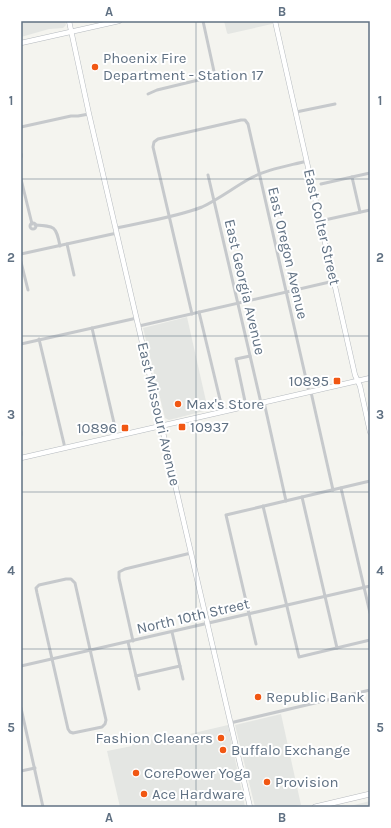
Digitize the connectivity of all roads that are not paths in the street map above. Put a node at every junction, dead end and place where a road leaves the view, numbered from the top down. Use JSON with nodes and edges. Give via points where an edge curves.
{"nodes":[{"id":1,"x":69,"y":21,"type":"edge"},
{"id":2,"x":119,"y":21,"type":"edge"},
{"id":3,"x":203,"y":21,"type":"edge"},
{"id":4,"x":275,"y":21,"type":"edge"},
{"id":5,"x":71,"y":32,"type":"junction"},
{"id":6,"x":21,"y":43,"type":"edge"},
{"id":7,"x":148,"y":94,"type":"dead end"},
{"id":8,"x":335,"y":104,"type":"dead end"},
{"id":9,"x":296,"y":112,"type":"junction"},
{"id":10,"x":89,"y":114,"type":"junction"},
{"id":11,"x":21,"y":127,"type":"edge"},
{"id":12,"x":21,"y":154,"type":"edge"},
{"id":13,"x":21,"y":157,"type":"edge"},
{"id":14,"x":307,"y":161,"type":"junction"},
{"id":15,"x":370,"y":172,"type":"edge"},
{"id":16,"x":259,"y":174,"type":"junction"},
{"id":17,"x":208,"y":175,"type":"dead end"},
{"id":18,"x":352,"y":177,"type":"junction"},
{"id":19,"x":21,"y":179,"type":"edge"},
{"id":20,"x":321,"y":184,"type":"dead end"},
{"id":21,"x":214,"y":200,"type":"junction"},
{"id":22,"x":370,"y":210,"type":"edge"},
{"id":23,"x":360,"y":212,"type":"junction"},
{"id":24,"x":169,"y":216,"type":"junction"},
{"id":25,"x":320,"y":222,"type":"junction"},
{"id":26,"x":117,"y":230,"type":"junction"},
{"id":27,"x":67,"y":244,"type":"junction"},
{"id":28,"x":60,"y":246,"type":"junction"},
{"id":29,"x":21,"y":254,"type":"edge"},
{"id":30,"x":21,"y":262,"type":"edge"},
{"id":31,"x":74,"y":275,"type":"dead end"},
{"id":32,"x":334,"y":281,"type":"junction"},
{"id":33,"x":28,"y":290,"type":"dead end"},
{"id":34,"x":286,"y":292,"type":"junction"},
{"id":35,"x":237,"y":303,"type":"junction"},
{"id":36,"x":199,"y":312,"type":"junction"},
{"id":37,"x":192,"y":314,"type":"junction"},
{"id":38,"x":137,"y":318,"type":"junction"},
{"id":39,"x":139,"y":326,"type":"junction"},
{"id":40,"x":92,"y":328,"type":"junction"},
{"id":41,"x":40,"y":339,"type":"junction"},
{"id":42,"x":21,"y":344,"type":"edge"},
{"id":43,"x":250,"y":356,"type":"junction"},
{"id":44,"x":370,"y":378,"type":"edge"},
{"id":45,"x":357,"y":381,"type":"junction"},
{"id":46,"x":310,"y":392,"type":"junction"},
{"id":47,"x":262,"y":403,"type":"junction"},
{"id":48,"x":246,"y":406,"type":"junction"},
{"id":49,"x":222,"y":412,"type":"junction"},
{"id":50,"x":162,"y":425,"type":"junction"},
{"id":51,"x":370,"y":432,"type":"edge"},
{"id":52,"x":117,"y":436,"type":"junction"},
{"id":53,"x":65,"y":448,"type":"junction"},
{"id":54,"x":21,"y":458,"type":"edge"},
{"id":55,"x":370,"y":481,"type":"edge"},
{"id":56,"x":341,"y":488,"type":"junction"},
{"id":57,"x":333,"y":490,"type":"junction"},
{"id":58,"x":302,"y":497,"type":"junction"},
{"id":59,"x":286,"y":501,"type":"junction"},
{"id":60,"x":263,"y":506,"type":"junction"},
{"id":61,"x":191,"y":553,"type":"junction"},
{"id":62,"x":370,"y":586,"type":"edge"},
{"id":63,"x":364,"y":588,"type":"junction"},
{"id":64,"x":326,"y":596,"type":"junction"},
{"id":65,"x":287,"y":605,"type":"junction"},
{"id":66,"x":370,"y":613,"type":"edge"},
{"id":67,"x":248,"y":614,"type":"junction"},
{"id":68,"x":207,"y":624,"type":"junction"},
{"id":69,"x":172,"y":632,"type":"junction"},
{"id":70,"x":370,"y":640,"type":"edge"},
{"id":71,"x":133,"y":641,"type":"junction"},
{"id":72,"x":128,"y":642,"type":"junction"},
{"id":73,"x":256,"y":644,"type":"dead end"},
{"id":74,"x":337,"y":648,"type":"junction"},
{"id":75,"x":90,"y":651,"type":"junction"},
{"id":76,"x":52,"y":659,"type":"junction"},
{"id":77,"x":21,"y":666,"type":"edge"},
{"id":78,"x":180,"y":666,"type":"junction"},
{"id":79,"x":136,"y":676,"type":"junction"},
{"id":80,"x":183,"y":679,"type":"dead end"},
{"id":81,"x":139,"y":689,"type":"dead end"},
{"id":82,"x":370,"y":690,"type":"edge"},
{"id":83,"x":21,"y":708,"type":"edge"},
{"id":84,"x":230,"y":723,"type":"junction"},
{"id":85,"x":35,"y":768,"type":"junction"},
{"id":86,"x":21,"y":771,"type":"edge"},
{"id":87,"x":370,"y":794,"type":"edge"},
{"id":88,"x":44,"y":807,"type":"edge"},
{"id":89,"x":250,"y":807,"type":"edge"},
{"id":90,"x":315,"y":807,"type":"edge"}],
"edges":[{"from":1,"to":5,"type":"main road","name":"East Missouri Avenue"},
{"from":2,"to":5,"type":"main road"},
{"from":3,"to":7,"type":"street","via":[[215,76]]},
{"from":4,"to":9,"type":"main road","name":"East Colter Street"},
{"from":5,"to":6,"type":"main road"},
{"from":5,"to":10,"type":"main road","name":"East Missouri Avenue"},
{"from":8,"to":9,"type":"street"},
{"from":9,"to":14,"type":"main road","name":"East Colter Street"},
{"from":10,"to":11,"type":"street"},
{"from":10,"to":26,"type":"main road","name":"East Missouri Avenue"},
{"from":12,"to":13,"type":"street"},
{"from":14,"to":16,"type":"street"},
{"from":14,"to":25,"type":"main road","name":"East Colter Street"},
{"from":15,"to":18,"type":"street"},
{"from":16,"to":21,"type":"street"},
{"from":16,"to":24,"type":"street","name":"East Oregon Avenue","via":[[245,120],[158,139],[153,147]]},
{"from":16,"to":34,"type":"street","name":"East Oregon Avenue"},
{"from":17,"to":21,"type":"street","name":"East Georgia Avenue"},
{"from":18,"to":20,"type":"street"},
{"from":18,"to":23,"type":"street"},
{"from":19,"to":28,"type":"street","via":[[33,224],[55,228]]},
{"from":21,"to":24,"type":"street","via":[[201,207]]},
{"from":21,"to":35,"type":"street","name":"East Georgia Avenue"},
{"from":22,"to":23,"type":"street"},
{"from":23,"to":25,"type":"street"},
{"from":24,"to":26,"type":"street"},
{"from":24,"to":37,"type":"street"},
{"from":25,"to":32,"type":"main road","name":"East Colter Street"},
{"from":26,"to":27,"type":"street"},
{"from":26,"to":38,"type":"main road","name":"East Missouri Avenue"},
{"from":27,"to":28,"type":"street"},
{"from":27,"to":31,"type":"street"},
{"from":28,"to":29,"type":"street"},
{"from":30,"to":33,"type":"street"},
{"from":32,"to":34,"type":"street"},
{"from":32,"to":45,"type":"main road","name":"East Colter Street"},
{"from":34,"to":35,"type":"street"},
{"from":34,"to":46,"type":"street","name":"East Oregon Avenue"},
{"from":35,"to":36,"type":"street"},
{"from":35,"to":43,"type":"street","name":"East Georgia Avenue"},
{"from":36,"to":37,"type":"street"},
{"from":36,"to":49,"type":"street"},
{"from":37,"to":39,"type":"street"},
{"from":38,"to":39,"type":"main road","name":"East Missouri Avenue"},
{"from":38,"to":40,"type":"street"},
{"from":39,"to":50,"type":"main road","name":"East Missouri Avenue"},
{"from":40,"to":41,"type":"street"},
{"from":40,"to":52,"type":"street"},
{"from":41,"to":42,"type":"street"},
{"from":41,"to":53,"type":"street"},
{"from":43,"to":47,"type":"street","name":"East Georgia Avenue"},
{"from":43,"to":48,"type":"street","via":[[236,359]]},
{"from":44,"to":45,"type":"main road"},
{"from":45,"to":46,"type":"main road"},
{"from":45,"to":51,"type":"main road","name":"East Colter Street"},
{"from":46,"to":47,"type":"main road"},
{"from":46,"to":57,"type":"street","name":"East Oregon Avenue"},
{"from":47,"to":48,"type":"main road"},
{"from":47,"to":59,"type":"street","name":"East Georgia Avenue"},
{"from":48,"to":49,"type":"main road"},
{"from":49,"to":50,"type":"main road"},
{"from":50,"to":52,"type":"main road"},
{"from":50,"to":61,"type":"main road","name":"East Missouri Avenue"},
{"from":52,"to":53,"type":"main road"},
{"from":53,"to":54,"type":"main road"},
{"from":55,"to":56,"type":"street"},
{"from":56,"to":57,"type":"street"},
{"from":56,"to":63,"type":"street"},
{"from":57,"to":58,"type":"street"},
{"from":58,"to":59,"type":"street"},
{"from":58,"to":64,"type":"street"},
{"from":59,"to":60,"type":"street"},
{"from":60,"to":65,"type":"street"},
{"from":60,"to":67,"type":"street","via":[[226,515]]},
{"from":61,"to":68,"type":"main road","name":"East Missouri Avenue"},
{"from":61,"to":71,"type":"street","via":[[119,572]]},
{"from":62,"to":63,"type":"street","name":"North 10th Street"},
{"from":63,"to":64,"type":"street","name":"North 10th Street"},
{"from":63,"to":66,"type":"street"},
{"from":64,"to":65,"type":"street","name":"North 10th Street"},
{"from":64,"to":74,"type":"street"},
{"from":65,"to":67,"type":"street","name":"North 10th Street"},
{"from":65,"to":74,"type":"street","via":[[299,657]]},
{"from":67,"to":68,"type":"street","name":"North 10th Street"},
{"from":67,"to":73,"type":"street"},
{"from":68,"to":69,"type":"street","name":"North 10th Street"},
{"from":68,"to":84,"type":"main road","name":"East Missouri Avenue"},
{"from":69,"to":71,"type":"street","name":"North 10th Street"},
{"from":69,"to":78,"type":"street"},
{"from":70,"to":74,"type":"street"},
{"from":71,"to":72,"type":"street","name":"North 10th Street"},
{"from":72,"to":75,"type":"street","name":"North 10th Street"},
{"from":72,"to":79,"type":"street"},
{"from":75,"to":76,"type":"street","name":"North 10th Street"},
{"from":75,"to":76,"type":"street","via":[[74,583],[71,579],[66,579],[39,585],[36,588]]},
{"from":75,"to":76,"type":"street","via":[[106,720],[102,727],[70,732]]},
{"from":76,"to":77,"type":"street","name":"North 10th Street"},
{"from":78,"to":79,"type":"street"},
{"from":78,"to":80,"type":"street"},
{"from":79,"to":81,"type":"street"},
{"from":82,"to":84,"type":"street"},
{"from":83,"to":85,"type":"street"},
{"from":84,"to":89,"type":"main road","name":"East Missouri Avenue"},
{"from":85,"to":86,"type":"street"},
{"from":85,"to":88,"type":"street"},
{"from":87,"to":90,"type":"main road"}]}
